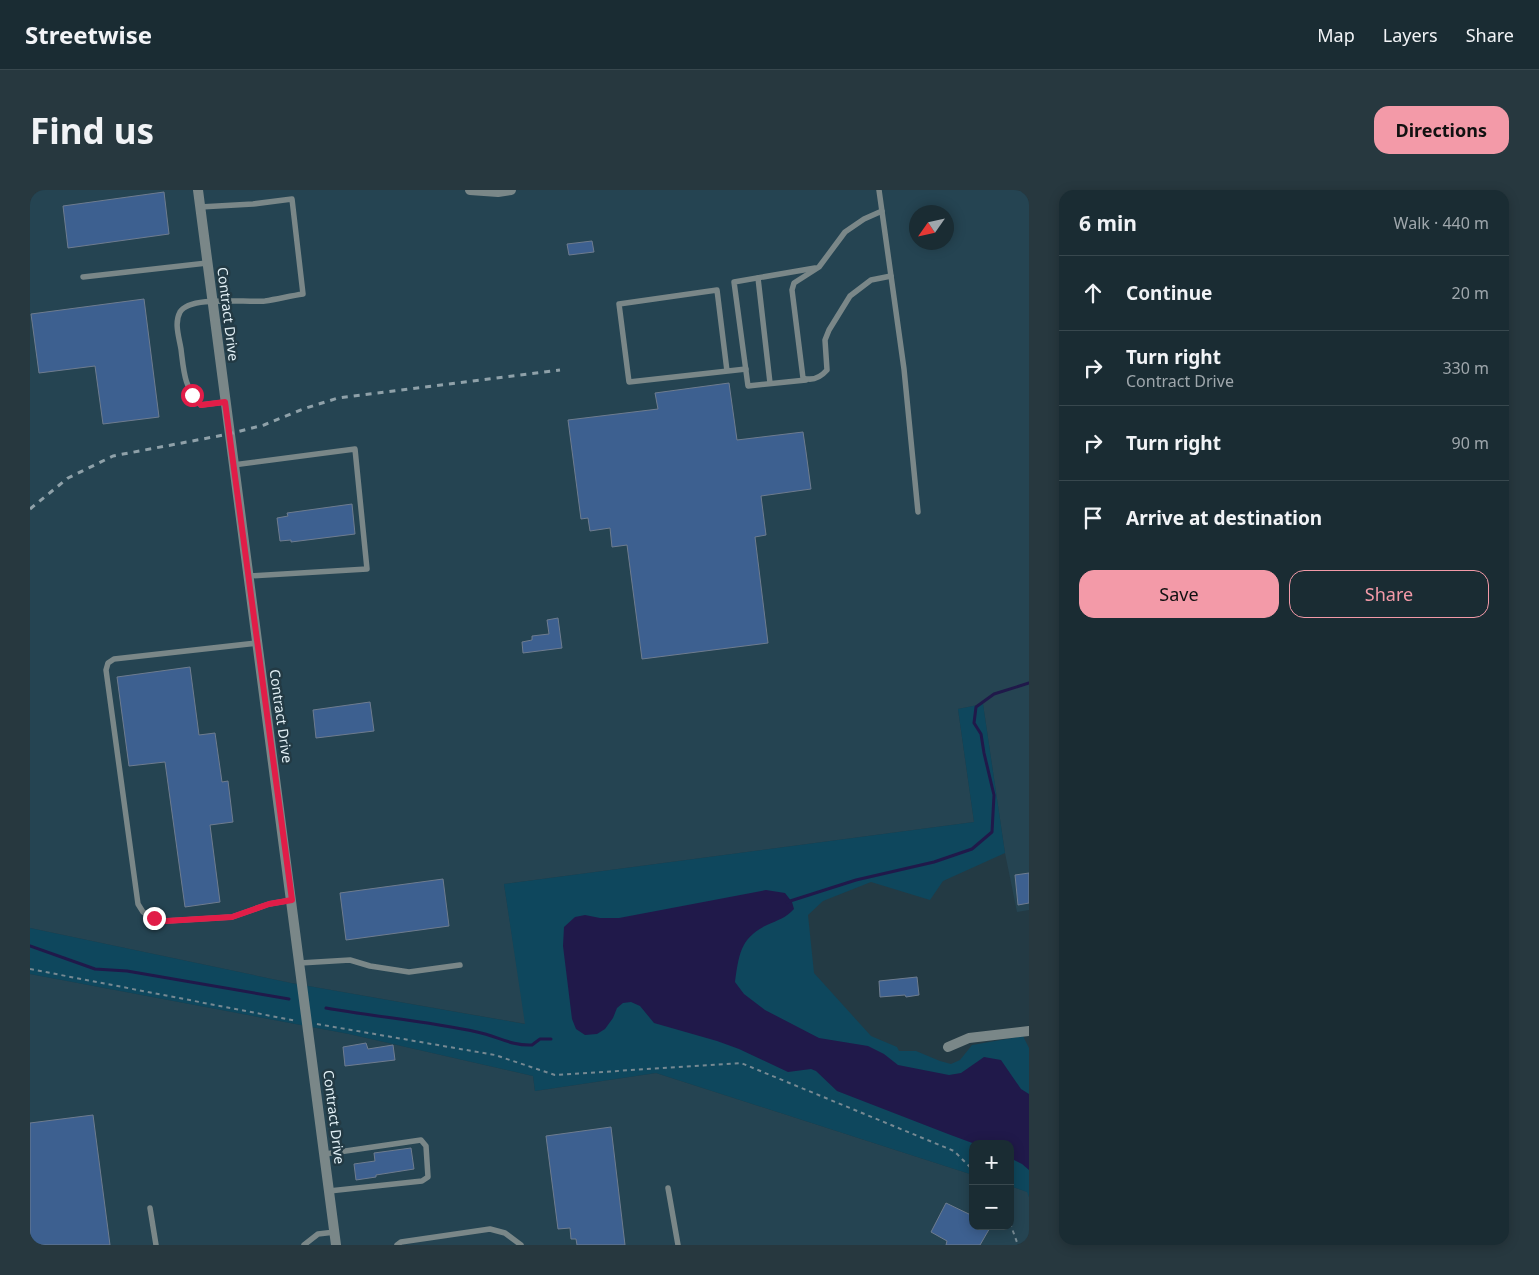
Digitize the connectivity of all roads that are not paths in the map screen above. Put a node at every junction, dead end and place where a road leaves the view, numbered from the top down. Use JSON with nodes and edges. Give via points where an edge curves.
{"nodes":[{"id":1,"x":198,"y":190,"type":"edge"},
{"id":2,"x":470,"y":190,"type":"edge"},
{"id":3,"x":510,"y":190,"type":"edge"},
{"id":4,"x":880,"y":190,"type":"edge"},
{"id":5,"x":200,"y":207,"type":"junction"},
{"id":6,"x":882,"y":211,"type":"junction"},
{"id":7,"x":207,"y":263,"type":"junction"},
{"id":8,"x":819,"y":267,"type":"junction"},
{"id":9,"x":891,"y":276,"type":"junction"},
{"id":10,"x":83,"y":277,"type":"dead end"},
{"id":11,"x":758,"y":278,"type":"junction"},
{"id":12,"x":212,"y":301,"type":"junction"},
{"id":13,"x":746,"y":369,"type":"junction"},
{"id":14,"x":727,"y":371,"type":"junction"},
{"id":15,"x":808,"y":380,"type":"junction"},
{"id":16,"x":770,"y":383,"type":"junction"},
{"id":17,"x":225,"y":402,"type":"junction"},
{"id":18,"x":233,"y":465,"type":"junction"},
{"id":19,"x":918,"y":512,"type":"dead end"},
{"id":20,"x":248,"y":576,"type":"junction"},
{"id":21,"x":257,"y":643,"type":"junction"},
{"id":22,"x":292,"y":900,"type":"junction"},
{"id":23,"x":300,"y":962,"type":"junction"},
{"id":24,"x":460,"y":965,"type":"dead end"},
{"id":25,"x":1029,"y":1031,"type":"edge"},
{"id":26,"x":948,"y":1047,"type":"dead end"},
{"id":27,"x":325,"y":1154,"type":"junction"},
{"id":28,"x":668,"y":1188,"type":"dead end"},
{"id":29,"x":329,"y":1191,"type":"junction"},
{"id":30,"x":150,"y":1208,"type":"dead end"},
{"id":31,"x":334,"y":1232,"type":"junction"},
{"id":32,"x":156,"y":1245,"type":"edge"},
{"id":33,"x":304,"y":1245,"type":"edge"},
{"id":34,"x":336,"y":1245,"type":"edge"},
{"id":35,"x":397,"y":1245,"type":"edge"},
{"id":36,"x":521,"y":1245,"type":"edge"},
{"id":37,"x":678,"y":1245,"type":"edge"}],
"edges":[{"from":1,"to":5,"type":"street","name":"Contract Drive"},
{"from":2,"to":3,"type":"street"},
{"from":4,"to":6,"type":"lane"},
{"from":5,"to":7,"type":"street","name":"Contract Drive"},
{"from":5,"to":12,"type":"lane","via":[[292,199],[303,294],[264,301]]},
{"from":6,"to":8,"type":"lane","via":[[845,232]]},
{"from":6,"to":9,"type":"lane"},
{"from":7,"to":10,"type":"lane"},
{"from":7,"to":12,"type":"street","name":"Contract Drive"},
{"from":8,"to":11,"type":"lane"},
{"from":8,"to":15,"type":"lane","via":[[794,283],[792,290],[803,378]]},
{"from":9,"to":15,"type":"lane","via":[[871,280],[850,296],[825,340],[827,370]]},
{"from":9,"to":19,"type":"lane"},
{"from":11,"to":13,"type":"lane","via":[[734,282]]},
{"from":11,"to":16,"type":"lane"},
{"from":12,"to":17,"type":"street","name":"Contract Drive"},
{"from":12,"to":17,"type":"lane","via":[[190,304],[181,310],[176,321],[185,383],[192,395],[201,405]]},
{"from":13,"to":14,"type":"lane"},
{"from":13,"to":16,"type":"lane","via":[[748,386]]},
{"from":14,"to":14,"type":"lane","via":[[629,382],[619,304],[717,290]]},
{"from":15,"to":16,"type":"lane"},
{"from":17,"to":18,"type":"street","name":"Contract Drive"},
{"from":18,"to":20,"type":"street","name":"Contract Drive"},
{"from":18,"to":20,"type":"lane","via":[[356,449],[367,569]]},
{"from":20,"to":21,"type":"street","name":"Contract Drive"},
{"from":21,"to":22,"type":"street","name":"Contract Drive"},
{"from":21,"to":22,"type":"lane","via":[[114,659],[106,670],[138,904],[143,912],[166,921],[232,917]]},
{"from":22,"to":23,"type":"street","name":"Contract Drive"},
{"from":23,"to":24,"type":"lane","via":[[350,960],[409,972]]},
{"from":23,"to":27,"type":"street","name":"Contract Drive"},
{"from":25,"to":26,"type":"street","via":[[968,1038]]},
{"from":27,"to":29,"type":"street","name":"Contract Drive"},
{"from":27,"to":29,"type":"lane","via":[[421,1140],[426,1146],[428,1176],[422,1181]]},
{"from":28,"to":37,"type":"lane"},
{"from":29,"to":31,"type":"street","name":"Contract Drive"},
{"from":30,"to":32,"type":"lane"},
{"from":31,"to":33,"type":"lane","via":[[318,1234]]},
{"from":31,"to":34,"type":"street","name":"Contract Drive"},
{"from":35,"to":36,"type":"lane","via":[[490,1229],[505,1233]]}]}
